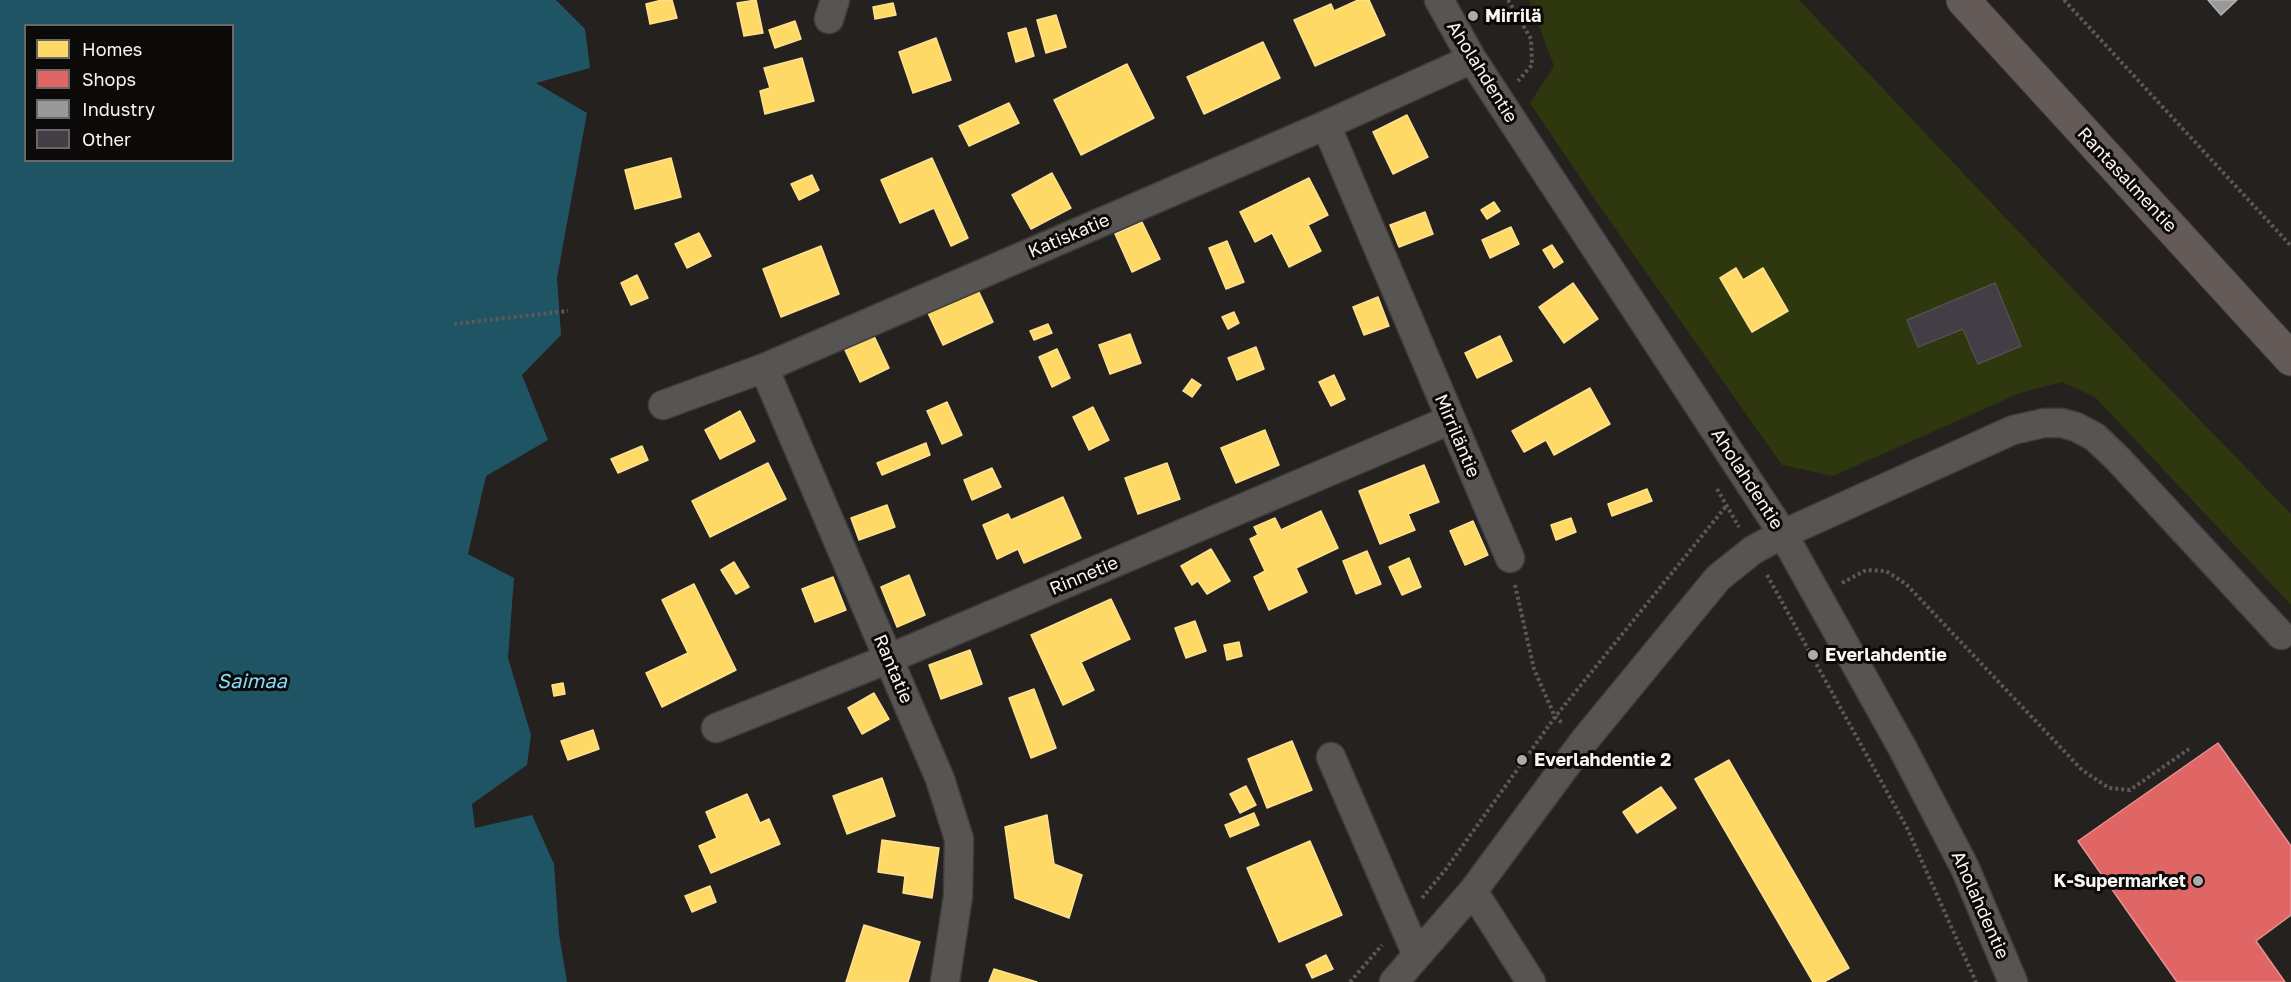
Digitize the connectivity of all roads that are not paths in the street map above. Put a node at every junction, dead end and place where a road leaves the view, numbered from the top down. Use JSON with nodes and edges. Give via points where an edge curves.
{"nodes":[{"id":1,"x":1439,"y":0,"type":"edge"},
{"id":2,"x":1963,"y":0,"type":"edge"},
{"id":3,"x":1472,"y":59,"type":"junction"},
{"id":4,"x":1326,"y":125,"type":"junction"},
{"id":5,"x":2291,"y":358,"type":"edge"},
{"id":6,"x":764,"y":368,"type":"junction"},
{"id":7,"x":663,"y":405,"type":"dead end"},
{"id":8,"x":1450,"y":420,"type":"junction"},
{"id":9,"x":1783,"y":534,"type":"junction"},
{"id":10,"x":1510,"y":558,"type":"road end"},
{"id":11,"x":2281,"y":635,"type":"dead end"},
{"id":12,"x":888,"y":659,"type":"junction"},
{"id":13,"x":716,"y":728,"type":"dead end"},
{"id":14,"x":1331,"y":757,"type":"dead end"},
{"id":15,"x":1473,"y":891,"type":"junction"},
{"id":16,"x":1417,"y":955,"type":"junction"},
{"id":17,"x":945,"y":982,"type":"edge"},
{"id":18,"x":1394,"y":982,"type":"edge"},
{"id":19,"x":1532,"y":982,"type":"edge"},
{"id":20,"x":2013,"y":982,"type":"edge"}],
"edges":[{"from":1,"to":3,"type":"street","name":"Aholahdentie"},
{"from":2,"to":5,"type":"highway","name":"Rantasalmentie"},
{"from":3,"to":4,"type":"street","name":"Katiskatie"},
{"from":3,"to":9,"type":"street","name":"Aholahdentie"},
{"from":4,"to":6,"type":"street","name":"Katiskatie"},
{"from":4,"to":8,"type":"street","name":"Mirriläntie"},
{"from":6,"to":7,"type":"street","name":"Katiskatie"},
{"from":6,"to":12,"type":"street","name":"Rantatie"},
{"from":8,"to":10,"type":"street","name":"Mirriläntie"},
{"from":8,"to":12,"type":"street","name":"Rinnetie"},
{"from":9,"to":11,"type":"street","via":[[2013,430],[2062,423],[2095,437],[2118,459]]},
{"from":9,"to":15,"type":"street","via":[[1753,550],[1718,578],[1584,741]]},
{"from":9,"to":20,"type":"street","name":"Aholahdentie","via":[[1965,868]]},
{"from":12,"to":13,"type":"street","name":"Rinnetie"},
{"from":12,"to":17,"type":"street","name":"Rantatie","via":[[940,779],[958,839],[958,896]]},
{"from":14,"to":16,"type":"street"},
{"from":15,"to":16,"type":"street"},
{"from":15,"to":19,"type":"street"},
{"from":16,"to":18,"type":"street"}]}
